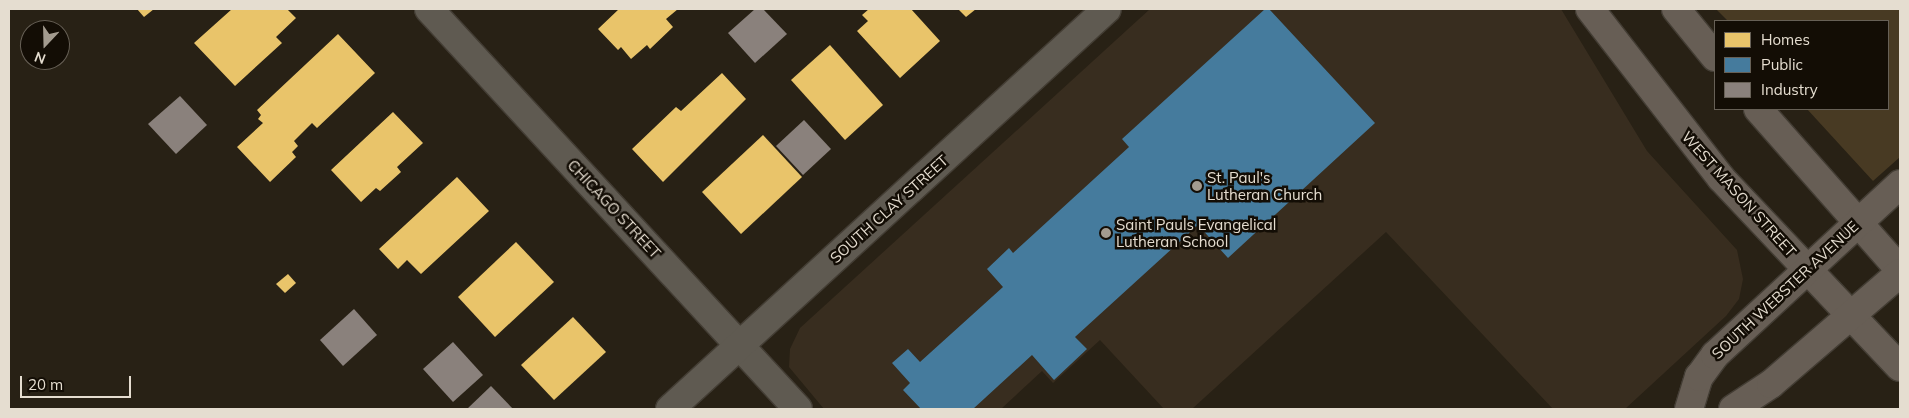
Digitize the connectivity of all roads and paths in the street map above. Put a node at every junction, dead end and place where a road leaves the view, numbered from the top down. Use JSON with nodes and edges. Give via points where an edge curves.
{"nodes":[{"id":1,"x":429,"y":9,"type":"edge"},
{"id":2,"x":1107,"y":9,"type":"edge"},
{"id":3,"x":1590,"y":9,"type":"edge"},
{"id":4,"x":1676,"y":9,"type":"edge"},
{"id":5,"x":1714,"y":56,"type":"edge"},
{"id":6,"x":1759,"y":110,"type":"edge"},
{"id":7,"x":1900,"y":184,"type":"edge"},
{"id":8,"x":1856,"y":222,"type":"junction"},
{"id":9,"x":1806,"y":269,"type":"junction"},
{"id":10,"x":1900,"y":271,"type":"edge"},
{"id":11,"x":1850,"y":316,"type":"junction"},
{"id":12,"x":739,"y":345,"type":"junction"},
{"id":13,"x":1900,"y":368,"type":"edge"},
{"id":14,"x":670,"y":409,"type":"edge"},
{"id":15,"x":798,"y":409,"type":"edge"},
{"id":16,"x":1689,"y":409,"type":"edge"},
{"id":17,"x":1733,"y":409,"type":"edge"}],
"edges":[{"from":1,"to":12,"type":"street","name":"CHICAGO STREET"},
{"from":2,"to":12,"type":"street","name":"SOUTH CLAY STREET"},
{"from":3,"to":9,"type":"main road","name":"WEST MASON STREET","via":[[1694,146]]},
{"from":4,"to":5,"type":"main road"},
{"from":6,"to":8,"type":"main road"},
{"from":7,"to":8,"type":"main road","name":"SOUTH WEBSTER AVENUE"},
{"from":8,"to":9,"type":"main road","name":"SOUTH WEBSTER AVENUE"},
{"from":8,"to":10,"type":"main road"},
{"from":9,"to":11,"type":"main road","name":"WEST MASON STREET"},
{"from":9,"to":16,"type":"main road","name":"SOUTH WEBSTER AVENUE","via":[[1704,367]]},
{"from":10,"to":11,"type":"main road"},
{"from":11,"to":13,"type":"main road","name":"WEST MASON STREET"},
{"from":11,"to":17,"type":"main road","via":[[1771,384]]},
{"from":12,"to":14,"type":"street","name":"SOUTH CLAY STREET"},
{"from":12,"to":15,"type":"street","name":"CHICAGO STREET"}]}
